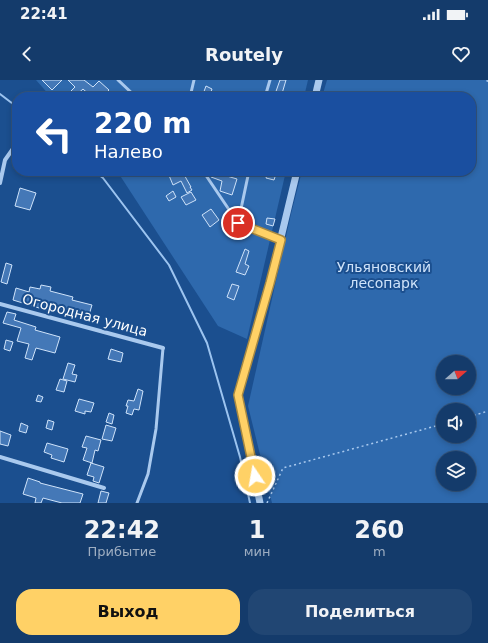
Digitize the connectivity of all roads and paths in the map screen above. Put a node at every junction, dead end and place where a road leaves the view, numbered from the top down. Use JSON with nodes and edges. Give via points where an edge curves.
{"nodes":[{"id":1,"x":118,"y":80,"type":"edge"},
{"id":2,"x":194,"y":80,"type":"edge"},
{"id":3,"x":270,"y":80,"type":"edge"},
{"id":4,"x":319,"y":80,"type":"edge"},
{"id":5,"x":487,"y":80,"type":"edge"},
{"id":6,"x":488,"y":84,"type":"edge"},
{"id":7,"x":131,"y":92,"type":"edge"},
{"id":8,"x":191,"y":92,"type":"edge"},
{"id":9,"x":266,"y":92,"type":"edge"},
{"id":10,"x":316,"y":92,"type":"edge"},
{"id":11,"x":12,"y":150,"type":"edge"},
{"id":12,"x":206,"y":176,"type":"edge"},
{"id":13,"x":248,"y":176,"type":"edge"},
{"id":14,"x":296,"y":176,"type":"edge"},
{"id":15,"x":0,"y":183,"type":"edge"},
{"id":16,"x":238,"y":223,"type":"junction"},
{"id":17,"x":281,"y":240,"type":"junction"},
{"id":18,"x":0,"y":304,"type":"edge"},
{"id":19,"x":163,"y":348,"type":"joint"},
{"id":20,"x":488,"y":411,"type":"edge"},
{"id":21,"x":476,"y":415,"type":"edge"},
{"id":22,"x":436,"y":426,"type":"edge"},
{"id":23,"x":0,"y":457,"type":"edge"},
{"id":24,"x":104,"y":488,"type":"dead end"},
{"id":25,"x":137,"y":503,"type":"edge"},
{"id":26,"x":260,"y":503,"type":"edge"},
{"id":27,"x":267,"y":503,"type":"edge"}],
"edges":[{"from":1,"to":7,"type":"lane"},
{"from":2,"to":8,"type":"lane"},
{"from":3,"to":9,"type":"lane"},
{"from":4,"to":10,"type":"street"},
{"from":5,"to":6,"type":"path"},
{"from":11,"to":15,"type":"street","via":[[5,160]]},
{"from":12,"to":16,"type":"lane"},
{"from":13,"to":16,"type":"lane"},
{"from":14,"to":17,"type":"street"},
{"from":16,"to":17,"type":"lane"},
{"from":17,"to":26,"type":"street","via":[[238,395]]},
{"from":18,"to":19,"type":"street","name":"Огородная улица"},
{"from":19,"to":25,"type":"lane","via":[[156,429],[148,474]]},
{"from":20,"to":21,"type":"path"},
{"from":22,"to":27,"type":"path","via":[[283,468]]},
{"from":23,"to":24,"type":"street"}]}
